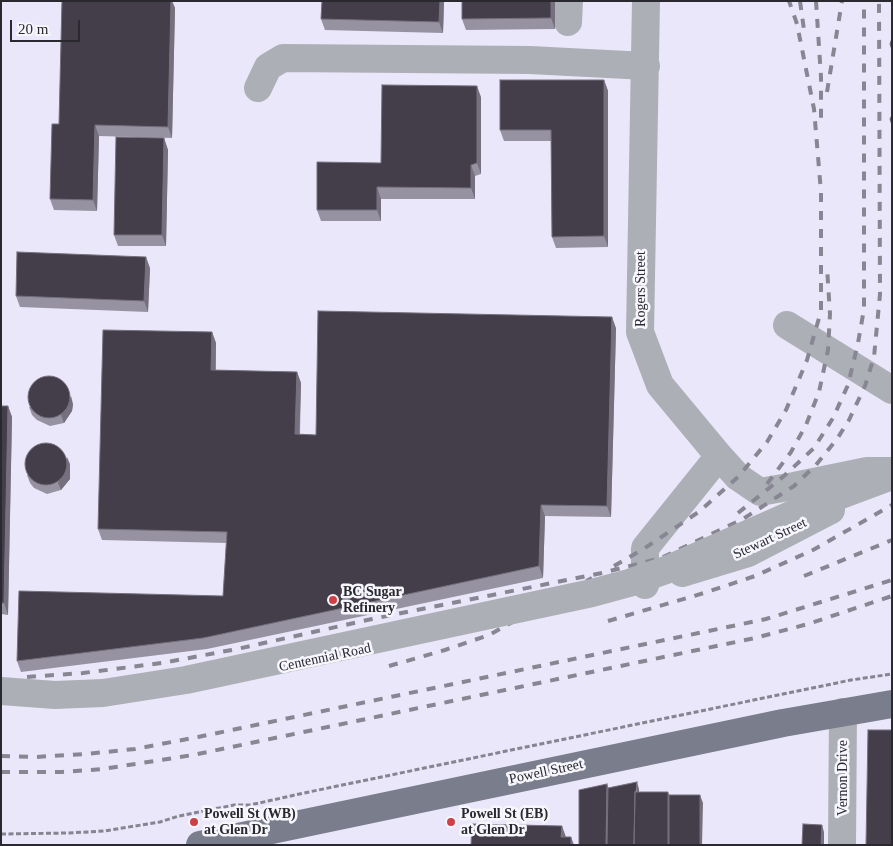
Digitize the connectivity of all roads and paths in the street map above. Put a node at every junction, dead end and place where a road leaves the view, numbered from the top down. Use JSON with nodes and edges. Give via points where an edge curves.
{"nodes":[{"id":1,"x":646,"y":1,"type":"edge"},
{"id":2,"x":646,"y":66,"type":"junction"},
{"id":3,"x":258,"y":88,"type":"dead end"},
{"id":4,"x":787,"y":325,"type":"dead end"},
{"id":5,"x":892,"y":390,"type":"edge"},
{"id":6,"x":720,"y":456,"type":"junction"},
{"id":7,"x":892,"y":471,"type":"edge"},
{"id":8,"x":892,"y":476,"type":"edge"},
{"id":9,"x":892,"y":484,"type":"edge"},
{"id":10,"x":645,"y":585,"type":"junction"},
{"id":11,"x":892,"y":674,"type":"edge"},
{"id":12,"x":1,"y":691,"type":"edge"},
{"id":13,"x":1,"y":698,"type":"edge"},
{"id":14,"x":892,"y":704,"type":"edge"},
{"id":15,"x":843,"y":712,"type":"junction"},
{"id":16,"x":1,"y":834,"type":"edge"},
{"id":17,"x":200,"y":845,"type":"edge"},
{"id":18,"x":842,"y":845,"type":"edge"}],
"edges":[{"from":1,"to":2,"type":"street","name":"Rogers Street"},
{"from":2,"to":3,"type":"street","via":[[530,60],[283,58],[268,67]]},
{"from":2,"to":6,"type":"street","name":"Rogers Street","via":[[640,332],[660,385]]},
{"from":4,"to":5,"type":"street"},
{"from":6,"to":7,"type":"street","via":[[738,478],[760,492],[866,470]]},
{"from":6,"to":10,"type":"street","via":[[645,548]]},
{"from":8,"to":12,"type":"street","bridge":true,"via":[[812,506],[666,570],[592,593],[186,680],[103,693],[55,695]]},
{"from":9,"to":10,"type":"street","name":"Stewart Street","via":[[834,508],[748,553]]},
{"from":10,"to":13,"type":"street","name":"Centennial Road","via":[[232,678],[105,698],[27,702]]},
{"from":11,"to":16,"type":"path","via":[[160,822],[68,833]]},
{"from":14,"to":15,"type":"main road","name":"Powell Street"},
{"from":15,"to":17,"type":"main road","name":"Powell Street"},
{"from":15,"to":18,"type":"street","name":"Vernon Drive"}]}
